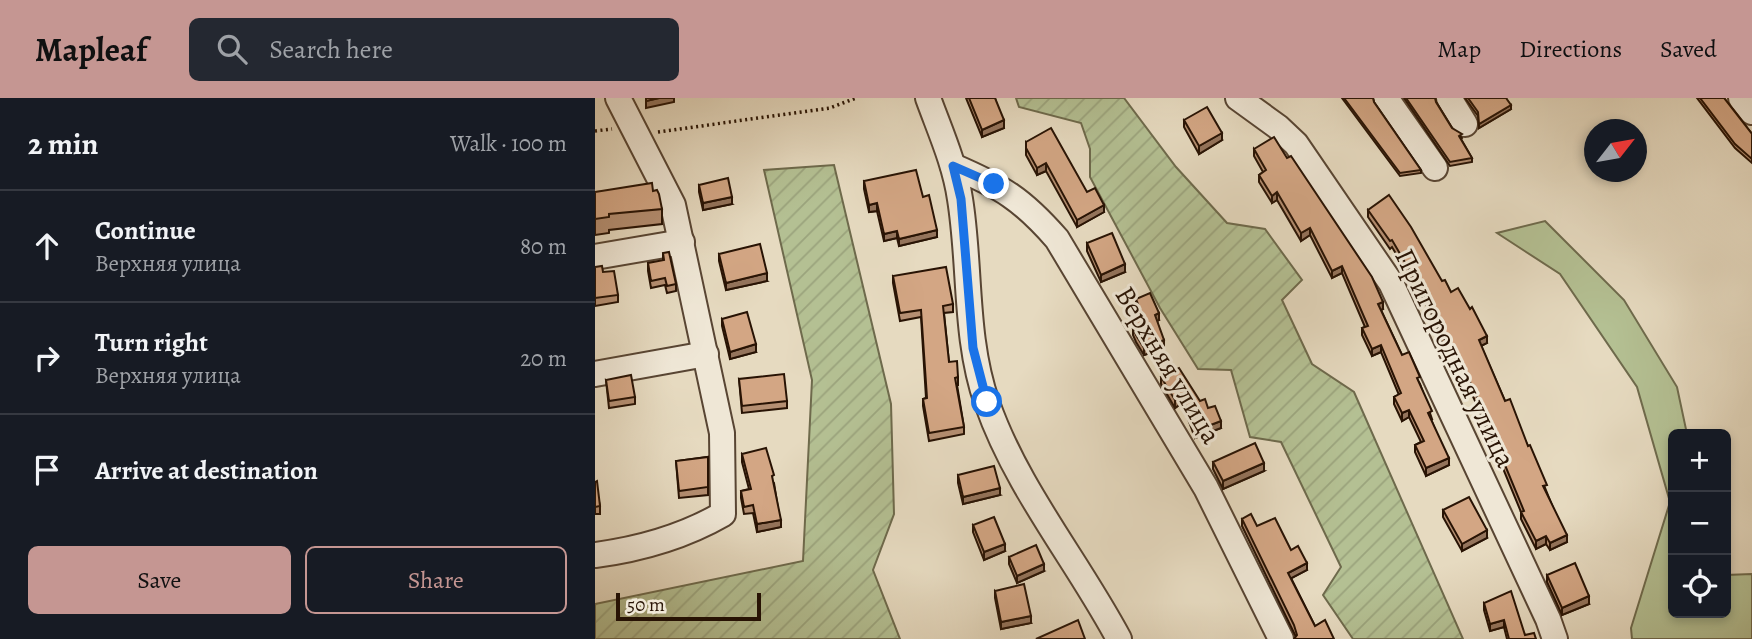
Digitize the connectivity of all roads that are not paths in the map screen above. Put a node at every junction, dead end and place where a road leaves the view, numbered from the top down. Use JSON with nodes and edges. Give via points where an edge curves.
{"nodes":[{"id":1,"x":618,"y":98,"type":"edge"},
{"id":2,"x":928,"y":98,"type":"edge"},
{"id":3,"x":1238,"y":98,"type":"edge"},
{"id":4,"x":1386,"y":98,"type":"edge"},
{"id":5,"x":1449,"y":98,"type":"edge"},
{"id":6,"x":1741,"y":98,"type":"edge"},
{"id":7,"x":1752,"y":112,"type":"edge"},
{"id":8,"x":1465,"y":124,"type":"dead end"},
{"id":9,"x":953,"y":166,"type":"junction"},
{"id":10,"x":1435,"y":168,"type":"dead end"},
{"id":11,"x":682,"y":242,"type":"junction"},
{"id":12,"x":595,"y":257,"type":"edge"},
{"id":13,"x":706,"y":354,"type":"junction"},
{"id":14,"x":595,"y":374,"type":"edge"},
{"id":15,"x":595,"y":555,"type":"edge"},
{"id":16,"x":1119,"y":639,"type":"edge"},
{"id":17,"x":1281,"y":639,"type":"edge"},
{"id":18,"x":1555,"y":639,"type":"edge"}],
"edges":[{"from":1,"to":11,"type":"street","via":[[673,205]]},
{"from":2,"to":9,"type":"street"},
{"from":3,"to":18,"type":"street","name":"Пригородная улица","via":[[1296,144],[1391,283]]},
{"from":4,"to":10,"type":"street"},
{"from":5,"to":8,"type":"street"},
{"from":6,"to":7,"type":"street"},
{"from":9,"to":16,"type":"street","via":[[961,199],[973,348],[987,402],[1008,452]]},
{"from":9,"to":17,"type":"street","name":"Верхняя улица","via":[[1017,198],[1057,239],[1206,488]]},
{"from":11,"to":12,"type":"street"},
{"from":11,"to":13,"type":"street"},
{"from":13,"to":14,"type":"street"},
{"from":13,"to":15,"type":"street","via":[[722,433],[723,514],[696,529],[635,550]]}]}
